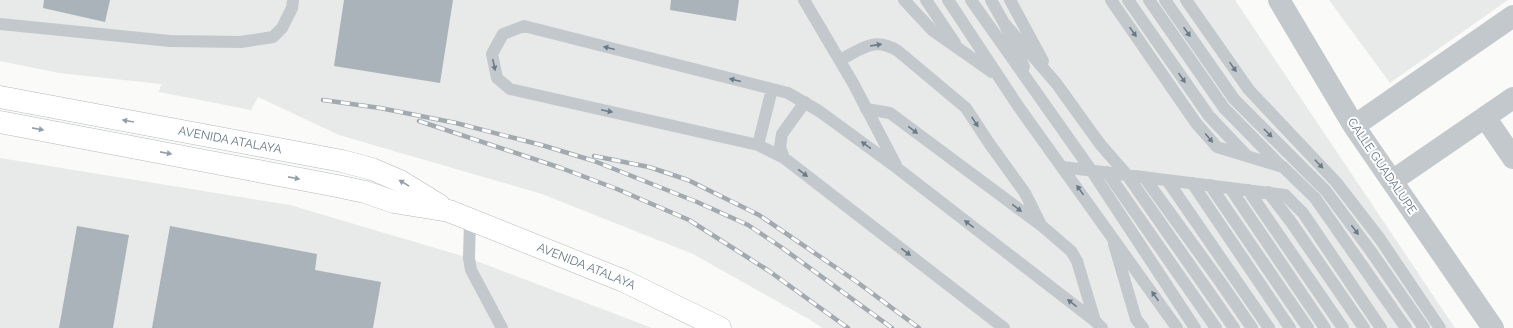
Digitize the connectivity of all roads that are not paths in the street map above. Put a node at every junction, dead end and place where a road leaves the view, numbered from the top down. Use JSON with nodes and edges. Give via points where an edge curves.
{"nodes":[{"id":1,"x":293,"y":0,"type":"edge"},
{"id":2,"x":804,"y":0,"type":"edge"},
{"id":3,"x":904,"y":0,"type":"edge"},
{"id":4,"x":926,"y":0,"type":"edge"},
{"id":5,"x":948,"y":0,"type":"edge"},
{"id":6,"x":971,"y":0,"type":"edge"},
{"id":7,"x":991,"y":0,"type":"edge"},
{"id":8,"x":1010,"y":0,"type":"edge"},
{"id":9,"x":1111,"y":0,"type":"edge"},
{"id":10,"x":1128,"y":0,"type":"edge"},
{"id":11,"x":1149,"y":0,"type":"edge"},
{"id":12,"x":1165,"y":0,"type":"edge"},
{"id":13,"x":1186,"y":0,"type":"edge"},
{"id":14,"x":1279,"y":0,"type":"edge"},
{"id":15,"x":1513,"y":16,"type":"edge"},
{"id":16,"x":1004,"y":23,"type":"junction"},
{"id":17,"x":0,"y":24,"type":"edge"},
{"id":18,"x":961,"y":50,"type":"junction"},
{"id":19,"x":840,"y":60,"type":"junction"},
{"id":20,"x":998,"y":77,"type":"junction"},
{"id":21,"x":1056,"y":83,"type":"junction"},
{"id":22,"x":772,"y":90,"type":"junction"},
{"id":23,"x":1037,"y":95,"type":"junction"},
{"id":24,"x":0,"y":97,"type":"edge"},
{"id":25,"x":1513,"y":98,"type":"edge"},
{"id":26,"x":805,"y":102,"type":"junction"},
{"id":27,"x":866,"y":109,"type":"junction"},
{"id":28,"x":1485,"y":117,"type":"junction"},
{"id":29,"x":0,"y":122,"type":"edge"},
{"id":30,"x":1354,"y":126,"type":"junction"},
{"id":31,"x":758,"y":145,"type":"junction"},
{"id":32,"x":1247,"y":156,"type":"junction"},
{"id":33,"x":784,"y":158,"type":"junction"},
{"id":34,"x":1513,"y":158,"type":"edge"},
{"id":35,"x":1063,"y":167,"type":"junction"},
{"id":36,"x":1282,"y":167,"type":"junction"},
{"id":37,"x":897,"y":168,"type":"junction"},
{"id":38,"x":1091,"y":170,"type":"junction"},
{"id":39,"x":1108,"y":172,"type":"junction"},
{"id":40,"x":1127,"y":175,"type":"junction"},
{"id":41,"x":1144,"y":177,"type":"junction"},
{"id":42,"x":1167,"y":180,"type":"junction"},
{"id":43,"x":1392,"y":181,"type":"junction"},
{"id":44,"x":1192,"y":183,"type":"junction"},
{"id":45,"x":1210,"y":185,"type":"junction"},
{"id":46,"x":1230,"y":188,"type":"junction"},
{"id":47,"x":1248,"y":190,"type":"junction"},
{"id":48,"x":1268,"y":192,"type":"junction"},
{"id":49,"x":449,"y":211,"type":"junction"},
{"id":50,"x":470,"y":220,"type":"junction"},
{"id":51,"x":1042,"y":226,"type":"junction"},
{"id":52,"x":1112,"y":235,"type":"junction"},
{"id":53,"x":1099,"y":325,"type":"edge"},
{"id":54,"x":502,"y":328,"type":"edge"},
{"id":55,"x":720,"y":328,"type":"edge"},
{"id":56,"x":1004,"y":328,"type":"edge"},
{"id":57,"x":1142,"y":328,"type":"edge"},
{"id":58,"x":1177,"y":328,"type":"edge"},
{"id":59,"x":1195,"y":328,"type":"edge"},
{"id":60,"x":1216,"y":328,"type":"edge"},
{"id":61,"x":1234,"y":328,"type":"edge"},
{"id":62,"x":1252,"y":328,"type":"edge"},
{"id":63,"x":1269,"y":328,"type":"edge"},
{"id":64,"x":1290,"y":328,"type":"edge"},
{"id":65,"x":1308,"y":328,"type":"edge"},
{"id":66,"x":1325,"y":328,"type":"edge"},
{"id":67,"x":1343,"y":328,"type":"edge"},
{"id":68,"x":1364,"y":328,"type":"edge"},
{"id":69,"x":1381,"y":328,"type":"edge"},
{"id":70,"x":1406,"y":328,"type":"edge"},
{"id":71,"x":1424,"y":328,"type":"edge"},
{"id":72,"x":1440,"y":328,"type":"edge"},
{"id":73,"x":1493,"y":328,"type":"edge"}],
"edges":[{"from":1,"to":17,"type":"lane","via":[[282,28],[273,36],[241,42],[170,41]]},
{"from":2,"to":19,"type":"lane"},
{"from":3,"to":18,"type":"lane","via":[[932,30]]},
{"from":4,"to":18,"type":"lane"},
{"from":5,"to":20,"type":"lane"},
{"from":6,"to":23,"type":"lane"},
{"from":7,"to":16,"type":"lane"},
{"from":8,"to":21,"type":"lane"},
{"from":9,"to":32,"type":"lane","one_way":true,"via":[[1196,123],[1216,147]]},
{"from":10,"to":32,"type":"lane","one_way":true,"via":[[1208,116]]},
{"from":11,"to":36,"type":"lane","via":[[1224,108]]},
{"from":12,"to":71,"type":"lane","one_way":true,"via":[[1234,99],[1326,191]]},
{"from":13,"to":72,"type":"lane","one_way":true,"via":[[1249,90],[1336,182],[1380,240]]},
{"from":14,"to":30,"type":"street","name":"CALLE GUADALUPE"},
{"from":15,"to":30,"type":"street"},
{"from":16,"to":21,"type":"lane"},
{"from":16,"to":23,"type":"lane"},
{"from":18,"to":20,"type":"lane"},
{"from":19,"to":27,"type":"lane"},
{"from":19,"to":51,"type":"lane","one_way":true,"via":[[879,43],[898,51],[966,108],[1025,193]]},
{"from":20,"to":35,"type":"lane"},
{"from":21,"to":40,"type":"lane","via":[[1100,144]]},
{"from":22,"to":26,"type":"lane"},
{"from":22,"to":31,"type":"lane"},
{"from":22,"to":31,"type":"lane","one_way":true,"via":[[524,26],[503,34],[492,54],[497,78],[510,89]]},
{"from":23,"to":38,"type":"lane"},
{"from":49,"to":24,"type":"main road","name":"AVENIDA ATALAYA","one_way":true,"via":[[400,181],[372,169],[342,161]]},
{"from":25,"to":28,"type":"street"},
{"from":26,"to":33,"type":"lane","via":[[782,134],[780,147]]},
{"from":37,"to":26,"type":"lane","one_way":true},
{"from":27,"to":37,"type":"lane"},
{"from":27,"to":51,"type":"lane","one_way":true,"via":[[890,112]]},
{"from":28,"to":34,"type":"street"},
{"from":28,"to":43,"type":"street"},
{"from":29,"to":49,"type":"main road","name":"AVENIDA ATALAYA","one_way":true,"via":[[337,186],[394,202]]},
{"from":30,"to":43,"type":"street","name":"CALLE GUADALUPE"},
{"from":31,"to":33,"type":"lane"},
{"from":32,"to":36,"type":"lane"},
{"from":33,"to":56,"type":"lane","one_way":true},
{"from":35,"to":38,"type":"lane"},
{"from":52,"to":35,"type":"lane","one_way":true},
{"from":36,"to":70,"type":"lane","via":[[1315,198]]},
{"from":53,"to":37,"type":"lane","one_way":true},
{"from":38,"to":39,"type":"lane"},
{"from":38,"to":59,"type":"lane"},
{"from":39,"to":40,"type":"lane"},
{"from":39,"to":60,"type":"lane"},
{"from":40,"to":41,"type":"lane"},
{"from":40,"to":61,"type":"lane"},
{"from":41,"to":42,"type":"lane"},
{"from":41,"to":62,"type":"lane"},
{"from":42,"to":44,"type":"lane"},
{"from":42,"to":63,"type":"lane"},
{"from":43,"to":73,"type":"street","name":"CALLE GUADALUPE"},
{"from":44,"to":45,"type":"lane"},
{"from":44,"to":64,"type":"lane"},
{"from":45,"to":46,"type":"lane"},
{"from":45,"to":65,"type":"lane"},
{"from":46,"to":47,"type":"lane"},
{"from":46,"to":66,"type":"lane"},
{"from":47,"to":48,"type":"lane"},
{"from":47,"to":67,"type":"lane"},
{"from":48,"to":68,"type":"lane","via":[[1292,222]]},
{"from":48,"to":69,"type":"lane","via":[[1285,194],[1303,213]]},
{"from":49,"to":50,"type":"main road","name":"AVENIDA ATALAYA"},
{"from":50,"to":54,"type":"lane","via":[[471,270]]},
{"from":50,"to":55,"type":"main road","name":"AVENIDA ATALAYA","via":[[624,281]]},
{"from":51,"to":53,"type":"lane","via":[[1071,251],[1077,261]]},
{"from":52,"to":57,"type":"lane","via":[[1136,319]]},
{"from":58,"to":52,"type":"lane","one_way":true}]}
